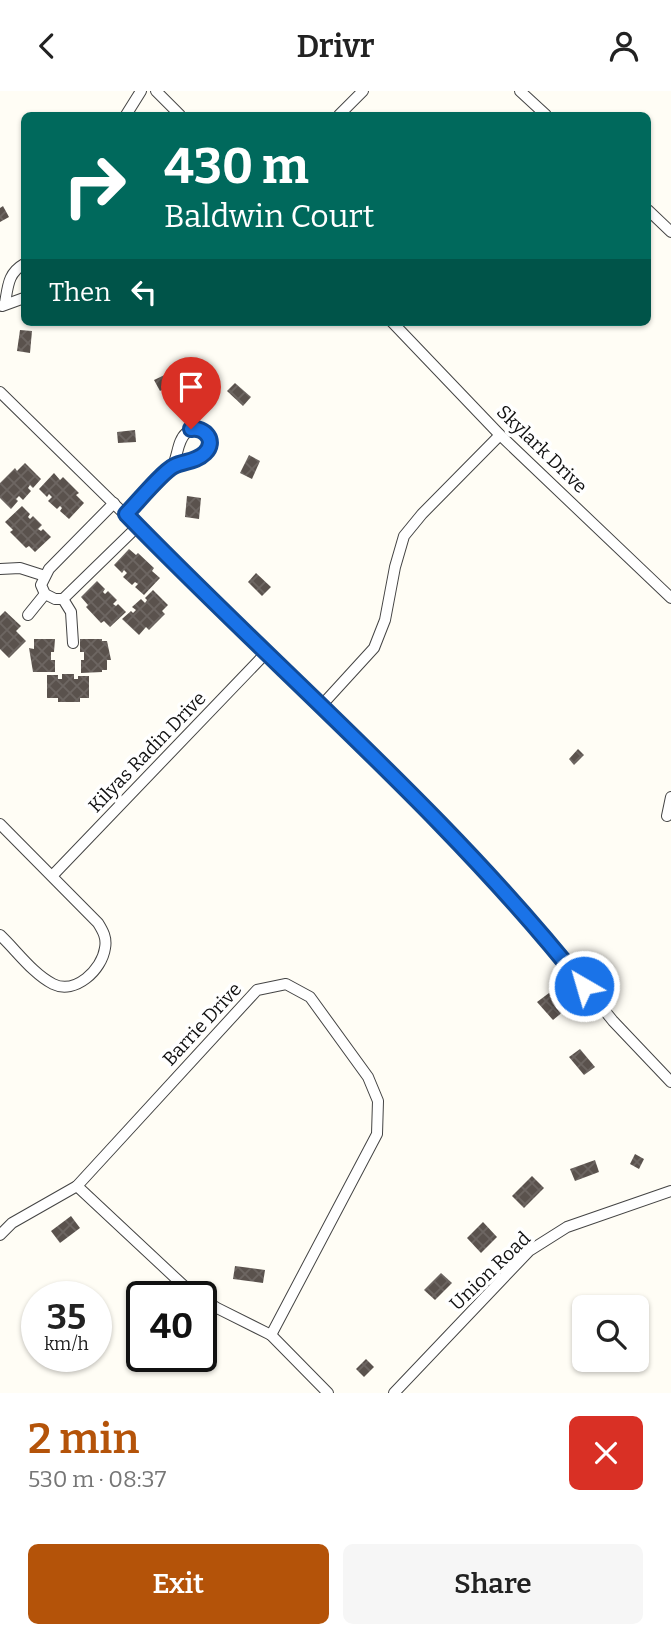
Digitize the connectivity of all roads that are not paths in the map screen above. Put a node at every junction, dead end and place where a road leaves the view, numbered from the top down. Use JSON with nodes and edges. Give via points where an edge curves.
{"nodes":[{"id":1,"x":141,"y":91,"type":"edge"},
{"id":2,"x":156,"y":91,"type":"edge"},
{"id":3,"x":363,"y":91,"type":"edge"},
{"id":4,"x":520,"y":91,"type":"edge"},
{"id":5,"x":128,"y":112,"type":"edge"},
{"id":6,"x":177,"y":112,"type":"edge"},
{"id":7,"x":342,"y":112,"type":"edge"},
{"id":8,"x":543,"y":112,"type":"edge"},
{"id":9,"x":651,"y":213,"type":"edge"},
{"id":10,"x":671,"y":232,"type":"edge"},
{"id":11,"x":21,"y":266,"type":"edge"},
{"id":12,"x":21,"y":299,"type":"edge"},
{"id":13,"x":2,"y":305,"type":"edge"},
{"id":14,"x":396,"y":326,"type":"edge"},
{"id":15,"x":0,"y":392,"type":"edge"},
{"id":16,"x":500,"y":435,"type":"junction"},
{"id":17,"x":172,"y":467,"type":"dead end"},
{"id":18,"x":114,"y":503,"type":"junction"},
{"id":19,"x":126,"y":514,"type":"junction"},
{"id":20,"x":138,"y":526,"type":"junction"},
{"id":21,"x":0,"y":569,"type":"edge"},
{"id":22,"x":46,"y":576,"type":"junction"},
{"id":23,"x":46,"y":594,"type":"junction"},
{"id":24,"x":671,"y":598,"type":"edge"},
{"id":25,"x":63,"y":599,"type":"junction"},
{"id":26,"x":28,"y":615,"type":"dead end"},
{"id":27,"x":73,"y":643,"type":"dead end"},
{"id":28,"x":266,"y":653,"type":"junction"},
{"id":29,"x":321,"y":706,"type":"junction"},
{"id":30,"x":671,"y":797,"type":"edge"},
{"id":31,"x":667,"y":816,"type":"dead end"},
{"id":32,"x":0,"y":824,"type":"edge"},
{"id":33,"x":52,"y":875,"type":"junction"},
{"id":34,"x":0,"y":935,"type":"edge"},
{"id":35,"x":671,"y":1082,"type":"edge"},
{"id":36,"x":77,"y":1186,"type":"junction"},
{"id":37,"x":671,"y":1191,"type":"edge"},
{"id":38,"x":0,"y":1235,"type":"edge"},
{"id":39,"x":179,"y":1281,"type":"edge"},
{"id":40,"x":217,"y":1308,"type":"edge"},
{"id":41,"x":271,"y":1335,"type":"junction"},
{"id":42,"x":399,"y":1391,"type":"edge"},
{"id":43,"x":328,"y":1393,"type":"edge"}],
"edges":[{"from":1,"to":5,"type":"street"},
{"from":2,"to":6,"type":"street"},
{"from":3,"to":7,"type":"street"},
{"from":4,"to":8,"type":"street"},
{"from":9,"to":10,"type":"street"},
{"from":11,"to":13,"type":"street","via":[[11,275]]},
{"from":12,"to":13,"type":"street"},
{"from":14,"to":16,"type":"street","name":"Skylark Drive"},
{"from":15,"to":18,"type":"street"},
{"from":16,"to":24,"type":"street","name":"Skylark Drive"},
{"from":16,"to":29,"type":"street","via":[[404,536],[385,620],[374,647]]},
{"from":17,"to":19,"type":"street"},
{"from":18,"to":19,"type":"street"},
{"from":18,"to":22,"type":"street"},
{"from":19,"to":20,"type":"street"},
{"from":20,"to":25,"type":"street"},
{"from":20,"to":28,"type":"street"},
{"from":21,"to":22,"type":"street","via":[[20,568]]},
{"from":22,"to":23,"type":"street","via":[[41,585]]},
{"from":23,"to":25,"type":"street"},
{"from":23,"to":26,"type":"street"},
{"from":25,"to":27,"type":"street","via":[[71,612]]},
{"from":28,"to":29,"type":"street"},
{"from":28,"to":33,"type":"street","name":"Kilyas Radin Drive"},
{"from":29,"to":35,"type":"street","via":[[505,893]]},
{"from":30,"to":31,"type":"street"},
{"from":32,"to":33,"type":"street"},
{"from":33,"to":34,"type":"street","via":[[98,923],[105,936],[100,963],[75,985],[63,987],[41,975]]},
{"from":36,"to":38,"type":"street","name":"Barrie Drive","via":[[12,1223]]},
{"from":36,"to":39,"type":"street"},
{"from":36,"to":41,"type":"street","name":"Barrie Drive","via":[[257,990],[286,984],[310,996],[368,1077],[378,1101],[377,1134]]},
{"from":37,"to":42,"type":"street","name":"Union Road","via":[[567,1227],[530,1251]]},
{"from":40,"to":41,"type":"street"},
{"from":41,"to":43,"type":"street"}]}
